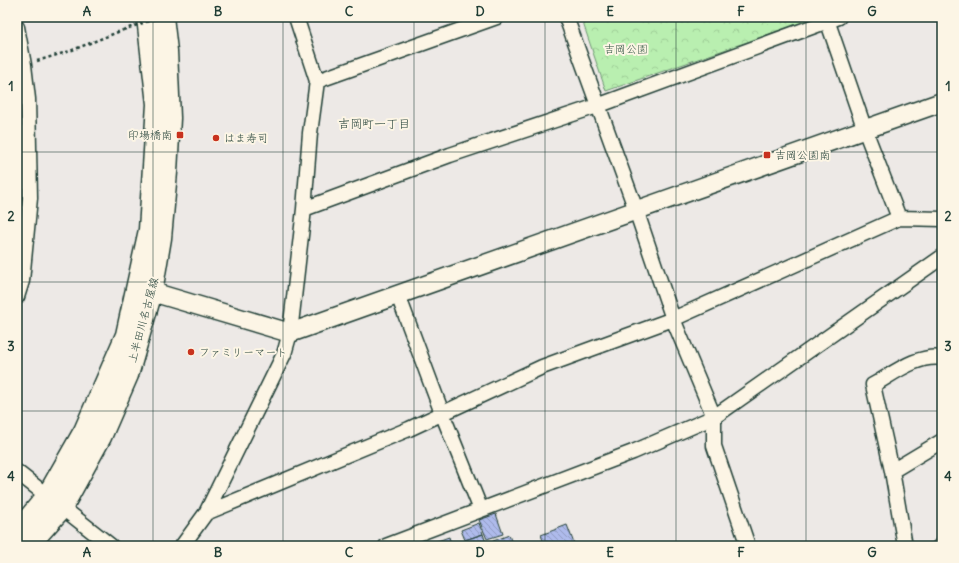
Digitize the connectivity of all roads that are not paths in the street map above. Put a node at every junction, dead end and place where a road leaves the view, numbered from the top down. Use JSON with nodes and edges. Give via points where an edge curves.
{"nodes":[{"id":1,"x":147,"y":17,"type":"edge"},
{"id":2,"x":162,"y":17,"type":"edge"},
{"id":3,"x":296,"y":17,"type":"edge"},
{"id":4,"x":497,"y":17,"type":"edge"},
{"id":5,"x":566,"y":17,"type":"edge"},
{"id":6,"x":831,"y":18,"type":"edge"},
{"id":7,"x":17,"y":27,"type":"edge"},
{"id":8,"x":21,"y":68,"type":"edge"},
{"id":9,"x":317,"y":81,"type":"junction"},
{"id":10,"x":942,"y":102,"type":"edge"},
{"id":11,"x":597,"y":106,"type":"junction"},
{"id":12,"x":865,"y":130,"type":"junction"},
{"id":13,"x":304,"y":209,"type":"junction"},
{"id":14,"x":636,"y":210,"type":"junction"},
{"id":15,"x":899,"y":218,"type":"junction"},
{"id":16,"x":942,"y":219,"type":"edge"},
{"id":17,"x":942,"y":257,"type":"edge"},
{"id":18,"x":152,"y":292,"type":"junction"},
{"id":19,"x":398,"y":295,"type":"junction"},
{"id":20,"x":17,"y":297,"type":"edge"},
{"id":21,"x":673,"y":319,"type":"junction"},
{"id":22,"x":290,"y":333,"type":"junction"},
{"id":23,"x":942,"y":358,"type":"edge"},
{"id":24,"x":442,"y":413,"type":"junction"},
{"id":25,"x":714,"y":417,"type":"junction"},
{"id":26,"x":942,"y":441,"type":"edge"},
{"id":27,"x":892,"y":471,"type":"junction"},
{"id":28,"x":17,"y":472,"type":"edge"},
{"id":29,"x":55,"y":502,"type":"junction"},
{"id":30,"x":481,"y":510,"type":"junction"},
{"id":31,"x":206,"y":513,"type":"junction"},
{"id":32,"x":17,"y":532,"type":"edge"},
{"id":33,"x":28,"y":546,"type":"edge"},
{"id":34,"x":112,"y":546,"type":"edge"},
{"id":35,"x":182,"y":546,"type":"edge"},
{"id":36,"x":386,"y":546,"type":"edge"},
{"id":37,"x":748,"y":546,"type":"edge"},
{"id":38,"x":905,"y":546,"type":"edge"}],
"edges":[{"from":1,"to":29,"type":"main road","name":"上半田川名古屋線","via":[[157,104],[149,230],[126,335]]},
{"from":2,"to":18,"type":"main road","name":"上半田川名古屋線","via":[[168,51],[170,118],[161,238]]},
{"from":3,"to":9,"type":"street"},
{"from":4,"to":9,"type":"street"},
{"from":5,"to":11,"type":"street"},
{"from":6,"to":11,"type":"street"},
{"from":6,"to":12,"type":"street"},
{"from":7,"to":8,"type":"street"},
{"from":8,"to":20,"type":"street","via":[[28,99],[30,198],[22,282]]},
{"from":9,"to":13,"type":"street"},
{"from":10,"to":12,"type":"street"},
{"from":11,"to":13,"type":"street","via":[[450,155]]},
{"from":11,"to":14,"type":"street"},
{"from":12,"to":14,"type":"street"},
{"from":12,"to":15,"type":"street"},
{"from":13,"to":22,"type":"street"},
{"from":14,"to":19,"type":"street"},
{"from":14,"to":21,"type":"street"},
{"from":15,"to":16,"type":"street"},
{"from":15,"to":21,"type":"street"},
{"from":17,"to":25,"type":"street"},
{"from":18,"to":22,"type":"street"},
{"from":18,"to":29,"type":"main road","name":"上半田川名古屋線","via":[[128,375],[101,437]]},
{"from":19,"to":22,"type":"street"},
{"from":19,"to":24,"type":"street"},
{"from":21,"to":24,"type":"street","via":[[542,367]]},
{"from":21,"to":25,"type":"street"},
{"from":22,"to":31,"type":"street","via":[[284,354]]},
{"from":23,"to":27,"type":"street","via":[[917,361],[873,385]]},
{"from":24,"to":30,"type":"street"},
{"from":24,"to":31,"type":"street","via":[[410,429]]},
{"from":25,"to":30,"type":"street","via":[[633,452]]},
{"from":25,"to":37,"type":"street","via":[[714,446]]},
{"from":26,"to":27,"type":"street"},
{"from":27,"to":38,"type":"street"},
{"from":28,"to":29,"type":"street"},
{"from":29,"to":32,"type":"main road","name":"上半田川名古屋線"},
{"from":29,"to":33,"type":"main road","name":"上半田川名古屋線"},
{"from":29,"to":34,"type":"street"},
{"from":30,"to":36,"type":"street"},
{"from":31,"to":35,"type":"street"}]}
